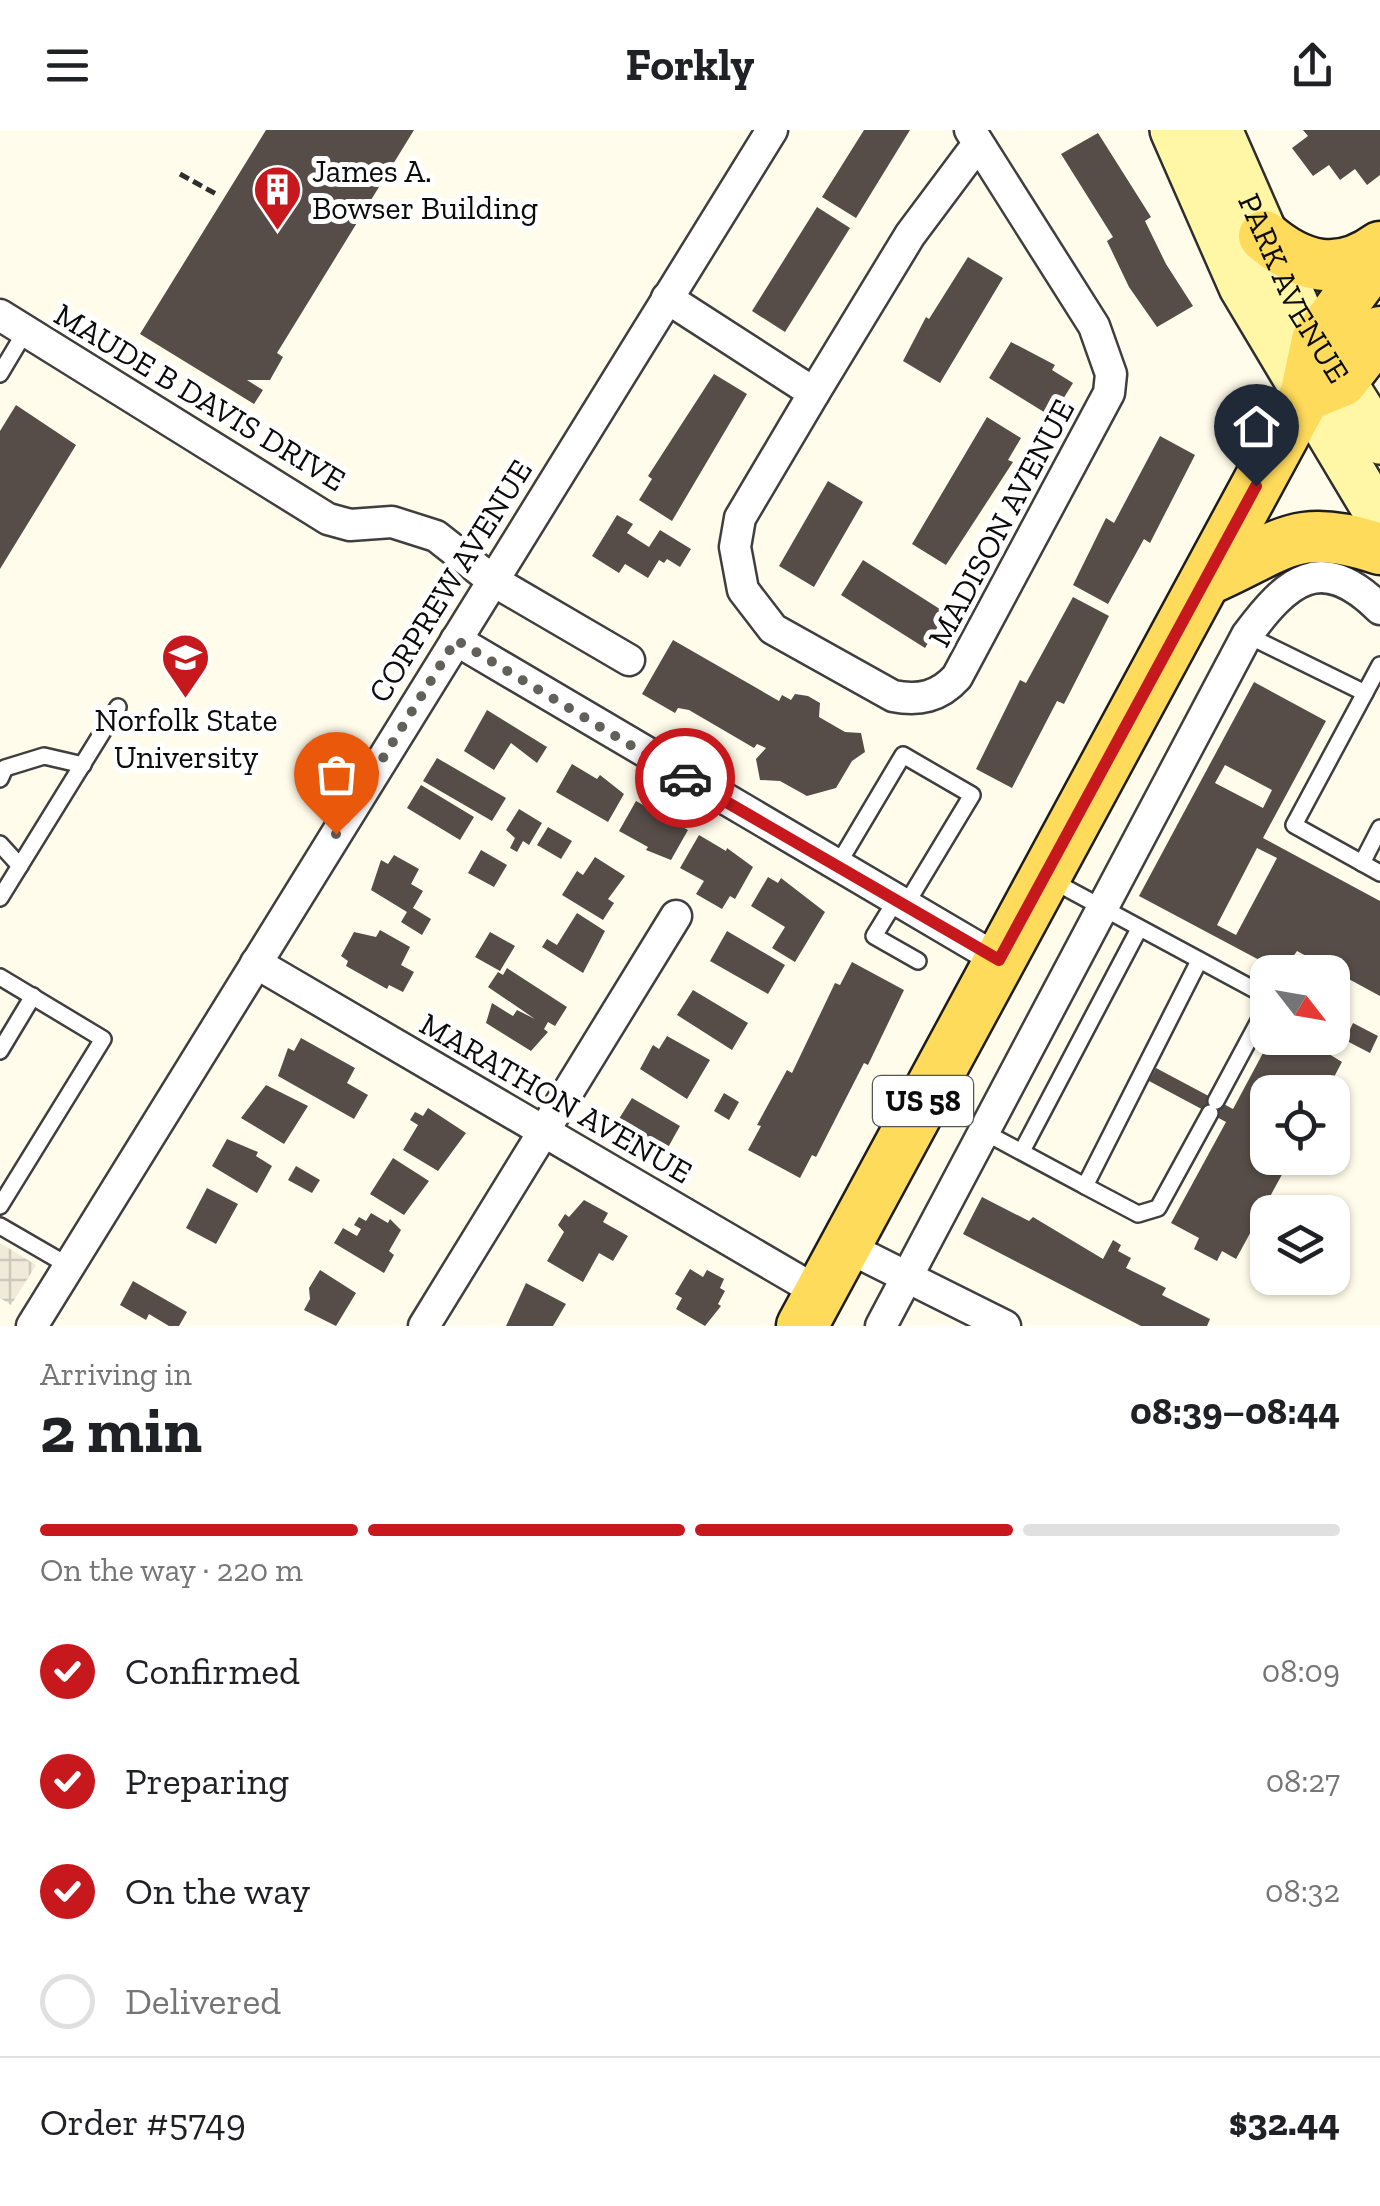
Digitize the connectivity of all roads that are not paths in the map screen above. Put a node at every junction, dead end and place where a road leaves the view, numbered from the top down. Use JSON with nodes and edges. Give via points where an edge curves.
{"nodes":[{"id":1,"x":772,"y":130,"type":"edge"},
{"id":2,"x":1172,"y":130,"type":"edge"},
{"id":3,"x":1219,"y":130,"type":"edge"},
{"id":4,"x":974,"y":137,"type":"edge"},
{"id":5,"x":1264,"y":236,"type":"junction"},
{"id":6,"x":1380,"y":250,"type":"edge"},
{"id":7,"x":667,"y":298,"type":"junction"},
{"id":8,"x":13,"y":324,"type":"edge"},
{"id":9,"x":1380,"y":332,"type":"edge"},
{"id":10,"x":1321,"y":372,"type":"junction"},
{"id":11,"x":0,"y":374,"type":"edge"},
{"id":12,"x":814,"y":392,"type":"junction"},
{"id":13,"x":1380,"y":441,"type":"edge"},
{"id":14,"x":1380,"y":518,"type":"edge"},
{"id":15,"x":1380,"y":549,"type":"edge"},
{"id":16,"x":492,"y":580,"type":"junction"},
{"id":17,"x":1206,"y":580,"type":"junction"},
{"id":18,"x":1379,"y":603,"type":"edge"},
{"id":19,"x":1247,"y":635,"type":"junction"},
{"id":20,"x":456,"y":640,"type":"junction"},
{"id":21,"x":629,"y":660,"type":"dead end"},
{"id":22,"x":1380,"y":665,"type":"edge"},
{"id":23,"x":1365,"y":693,"type":"junction"},
{"id":24,"x":118,"y":706,"type":"dead end"},
{"id":25,"x":82,"y":765,"type":"junction"},
{"id":26,"x":0,"y":779,"type":"edge"},
{"id":27,"x":1380,"y":828,"type":"edge"},
{"id":28,"x":0,"y":844,"type":"edge"},
{"id":29,"x":1362,"y":863,"type":"junction"},
{"id":30,"x":20,"y":866,"type":"junction"},
{"id":31,"x":837,"y":866,"type":"junction"},
{"id":32,"x":1380,"y":873,"type":"edge"},
{"id":33,"x":1045,"y":876,"type":"junction"},
{"id":34,"x":0,"y":898,"type":"edge"},
{"id":35,"x":900,"y":903,"type":"junction"},
{"id":36,"x":1105,"y":910,"type":"junction"},
{"id":37,"x":676,"y":916,"type":"dead end"},
{"id":38,"x":1140,"y":928,"type":"junction"},
{"id":39,"x":999,"y":960,"type":"junction"},
{"id":40,"x":918,"y":962,"type":"dead end"},
{"id":41,"x":1199,"y":962,"type":"junction"},
{"id":42,"x":256,"y":963,"type":"junction"},
{"id":43,"x":0,"y":977,"type":"edge"},
{"id":44,"x":1250,"y":990,"type":"edge"},
{"id":45,"x":32,"y":996,"type":"junction"},
{"id":46,"x":1250,"y":1035,"type":"edge"},
{"id":47,"x":0,"y":1051,"type":"edge"},
{"id":48,"x":544,"y":1131,"type":"junction"},
{"id":49,"x":986,"y":1132,"type":"junction"},
{"id":50,"x":1022,"y":1151,"type":"junction"},
{"id":51,"x":1085,"y":1186,"type":"junction"},
{"id":52,"x":0,"y":1206,"type":"edge"},
{"id":53,"x":0,"y":1226,"type":"edge"},
{"id":54,"x":845,"y":1246,"type":"junction"},
{"id":55,"x":69,"y":1266,"type":"junction"},
{"id":56,"x":909,"y":1277,"type":"junction"},
{"id":57,"x":811,"y":1309,"type":"edge"},
{"id":58,"x":32,"y":1326,"type":"edge"},
{"id":59,"x":424,"y":1326,"type":"edge"},
{"id":60,"x":881,"y":1326,"type":"edge"},
{"id":61,"x":1005,"y":1326,"type":"edge"}],
"edges":[{"from":1,"to":7,"type":"street","name":"CORPREW AVENUE"},
{"from":2,"to":10,"type":"main road","name":"PARK AVENUE","via":[[1242,288]]},
{"from":3,"to":5,"type":"main road","name":"PARK AVENUE"},
{"from":4,"to":12,"type":"street","name":"MADISON AVENUE"},
{"from":4,"to":12,"type":"street","name":"MADISON AVENUE","via":[[1094,326],[1111,374],[1110,393],[958,677],[930,696],[894,696],[772,629],[743,590],[735,547],[740,518]]},
{"from":5,"to":6,"type":"main road","via":[[1321,267],[1342,267]]},
{"from":5,"to":10,"type":"main road","name":"PARK AVENUE"},
{"from":6,"to":10,"type":"main road","number":"US 58"},
{"from":7,"to":12,"type":"street"},
{"from":7,"to":16,"type":"street","name":"CORPREW AVENUE"},
{"from":8,"to":11,"type":"lane"},
{"from":8,"to":16,"type":"street","name":"MAUDE B DAVIS DRIVE","via":[[328,519],[417,528]]},
{"from":9,"to":10,"type":"main road","number":"US 58"},
{"from":10,"to":13,"type":"main road","name":"PARK AVENUE"},
{"from":10,"to":14,"type":"main road","name":"PARK AVENUE"},
{"from":10,"to":17,"type":"main road","number":"US 58"},
{"from":15,"to":17,"type":"main road","via":[[1304,534]]},
{"from":16,"to":20,"type":"street","name":"CORPREW AVENUE"},
{"from":16,"to":21,"type":"street","name":"MAUDE B DAVIS DRIVE"},
{"from":17,"to":33,"type":"main road","number":"US 58"},
{"from":18,"to":19,"type":"street","via":[[1337,580],[1304,579],[1285,587]]},
{"from":19,"to":23,"type":"lane"},
{"from":19,"to":36,"type":"street"},
{"from":20,"to":31,"type":"street"},
{"from":20,"to":42,"type":"street","name":"CORPREW AVENUE"},
{"from":22,"to":23,"type":"lane"},
{"from":23,"to":29,"type":"lane","via":[[1294,825]]},
{"from":24,"to":25,"type":"lane"},
{"from":25,"to":26,"type":"lane","via":[[44,756],[5,768]]},
{"from":25,"to":30,"type":"lane"},
{"from":27,"to":29,"type":"lane"},
{"from":28,"to":30,"type":"lane"},
{"from":29,"to":32,"type":"lane"},
{"from":30,"to":34,"type":"lane"},
{"from":31,"to":35,"type":"street"},
{"from":31,"to":35,"type":"lane","via":[[903,754],[972,795]]},
{"from":33,"to":36,"type":"lane"},
{"from":33,"to":39,"type":"main road","number":"US 58"},
{"from":35,"to":39,"type":"street"},
{"from":35,"to":40,"type":"lane","via":[[874,936]]},
{"from":36,"to":38,"type":"lane"},
{"from":36,"to":49,"type":"street"},
{"from":37,"to":48,"type":"street"},
{"from":38,"to":41,"type":"lane"},
{"from":38,"to":50,"type":"lane"},
{"from":39,"to":54,"type":"main road","number":"US 58"},
{"from":41,"to":44,"type":"lane"},
{"from":41,"to":51,"type":"lane"},
{"from":42,"to":48,"type":"street","name":"MARATHON AVENUE"},
{"from":42,"to":55,"type":"street","name":"CORPREW AVENUE"},
{"from":43,"to":45,"type":"lane"},
{"from":45,"to":47,"type":"lane"},
{"from":45,"to":52,"type":"lane","via":[[104,1039]]},
{"from":46,"to":51,"type":"lane","via":[[1158,1208],[1138,1214]]},
{"from":48,"to":57,"type":"street","name":"MARATHON AVENUE"},
{"from":48,"to":59,"type":"street"},
{"from":49,"to":50,"type":"lane"},
{"from":49,"to":56,"type":"street"},
{"from":50,"to":51,"type":"lane"},
{"from":53,"to":55,"type":"lane"},
{"from":54,"to":56,"type":"street"},
{"from":54,"to":57,"type":"main road","number":"US 58"},
{"from":55,"to":58,"type":"street","name":"CORPREW AVENUE"},
{"from":56,"to":60,"type":"street"},
{"from":56,"to":61,"type":"street"}]}
